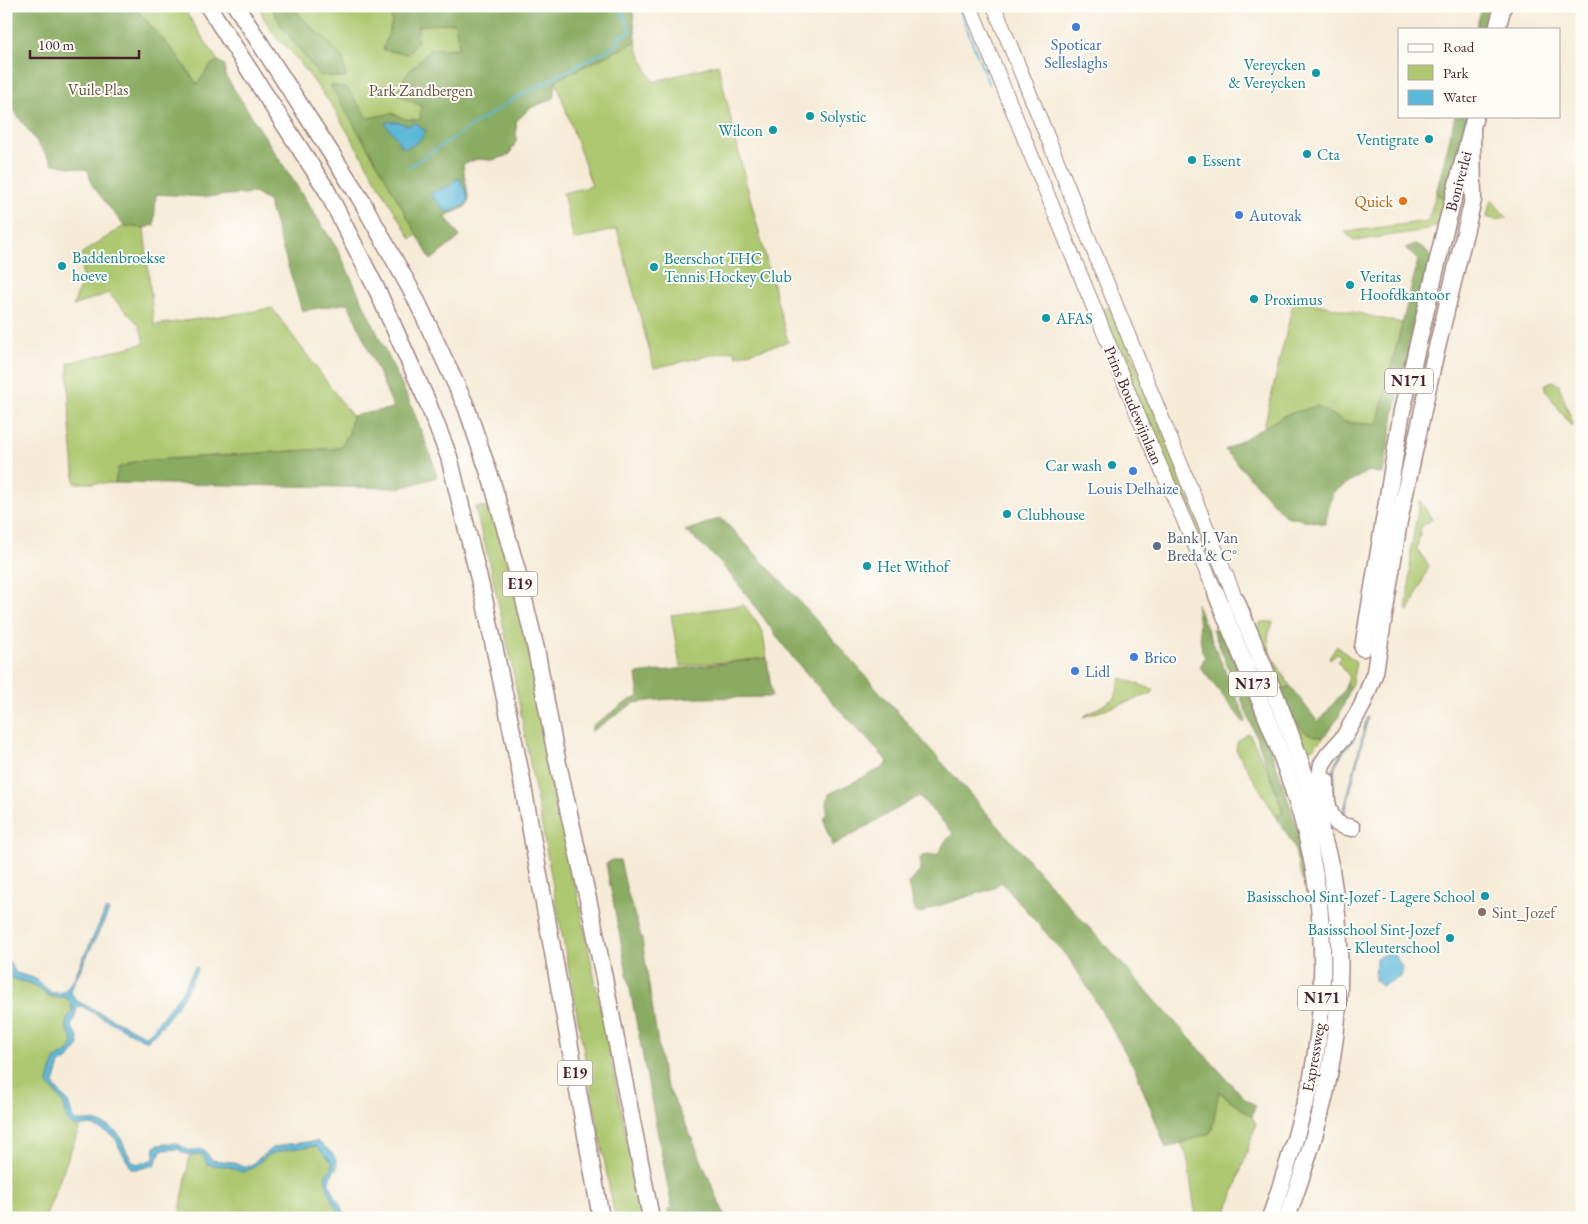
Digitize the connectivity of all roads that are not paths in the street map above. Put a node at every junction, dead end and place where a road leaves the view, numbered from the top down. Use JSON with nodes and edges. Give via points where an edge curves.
{"nodes":[{"id":1,"x":208,"y":6,"type":"edge"},
{"id":2,"x":236,"y":6,"type":"edge"},
{"id":3,"x":970,"y":6,"type":"edge"},
{"id":4,"x":994,"y":6,"type":"edge"},
{"id":5,"x":1503,"y":6,"type":"edge"},
{"id":6,"x":1497,"y":28,"type":"edge"},
{"id":7,"x":1474,"y":122,"type":"edge"},
{"id":8,"x":1107,"y":282,"type":"junction"},
{"id":9,"x":1086,"y":291,"type":"junction"},
{"id":10,"x":1216,"y":593,"type":"joint"},
{"id":11,"x":1236,"y":600,"type":"joint"},
{"id":12,"x":1363,"y":648,"type":"dead end"},
{"id":13,"x":1336,"y":748,"type":"junction"},
{"id":14,"x":1301,"y":764,"type":"joint"},
{"id":15,"x":1288,"y":775,"type":"joint"},
{"id":16,"x":1315,"y":807,"type":"junction"},
{"id":17,"x":1352,"y":828,"type":"dead end"},
{"id":18,"x":601,"y":1218,"type":"edge"},
{"id":19,"x":651,"y":1218,"type":"edge"},
{"id":20,"x":1270,"y":1218,"type":"edge"},
{"id":21,"x":1287,"y":1218,"type":"edge"}],
"edges":[{"from":1,"to":18,"type":"highway","number":"E19","via":[[326,189],[382,300],[449,457],[485,602],[520,770]]},
{"from":2,"to":19,"type":"highway","number":"E19","via":[[360,198],[394,258],[469,415],[493,485],[536,649]]},
{"from":3,"to":9,"type":"main road","name":"Prins Boudewijnlaan","number":"N173"},
{"from":4,"to":8,"type":"main road","name":"Prins Boudewijnlaan","number":"N173"},
{"from":5,"to":6,"type":"highway"},
{"from":7,"to":12,"type":"highway","name":"Boniverlei","number":"N171","via":[[1402,411]]},
{"from":7,"to":13,"type":"highway","name":"Boniverlei","number":"N171","via":[[1473,200],[1399,521],[1375,672],[1362,706]]},
{"from":8,"to":9,"type":"main road"},
{"from":8,"to":11,"type":"main road","name":"Prins Boudewijnlaan","number":"N173"},
{"from":9,"to":10,"type":"main road","name":"Prins Boudewijnlaan","number":"N173"},
{"from":10,"to":15,"type":"highway","name":"Prins Boudewijnlaan","number":"N173"},
{"from":11,"to":14,"type":"highway","name":"Prins Boudewijnlaan","number":"N173"},
{"from":13,"to":16,"type":"highway","number":"N171","via":[[1322,764]]},
{"from":13,"to":17,"type":"highway","via":[[1326,782],[1327,804],[1338,824]]},
{"from":14,"to":16,"type":"highway","number":"N171"},
{"from":15,"to":20,"type":"highway","name":"Expressweg","number":"N171","via":[[1301,815],[1318,894],[1322,1002],[1312,1078]]},
{"from":16,"to":21,"type":"highway","name":"Expressweg","number":"N171","via":[[1331,869],[1338,930],[1339,996],[1332,1059],[1302,1175]]}]}
